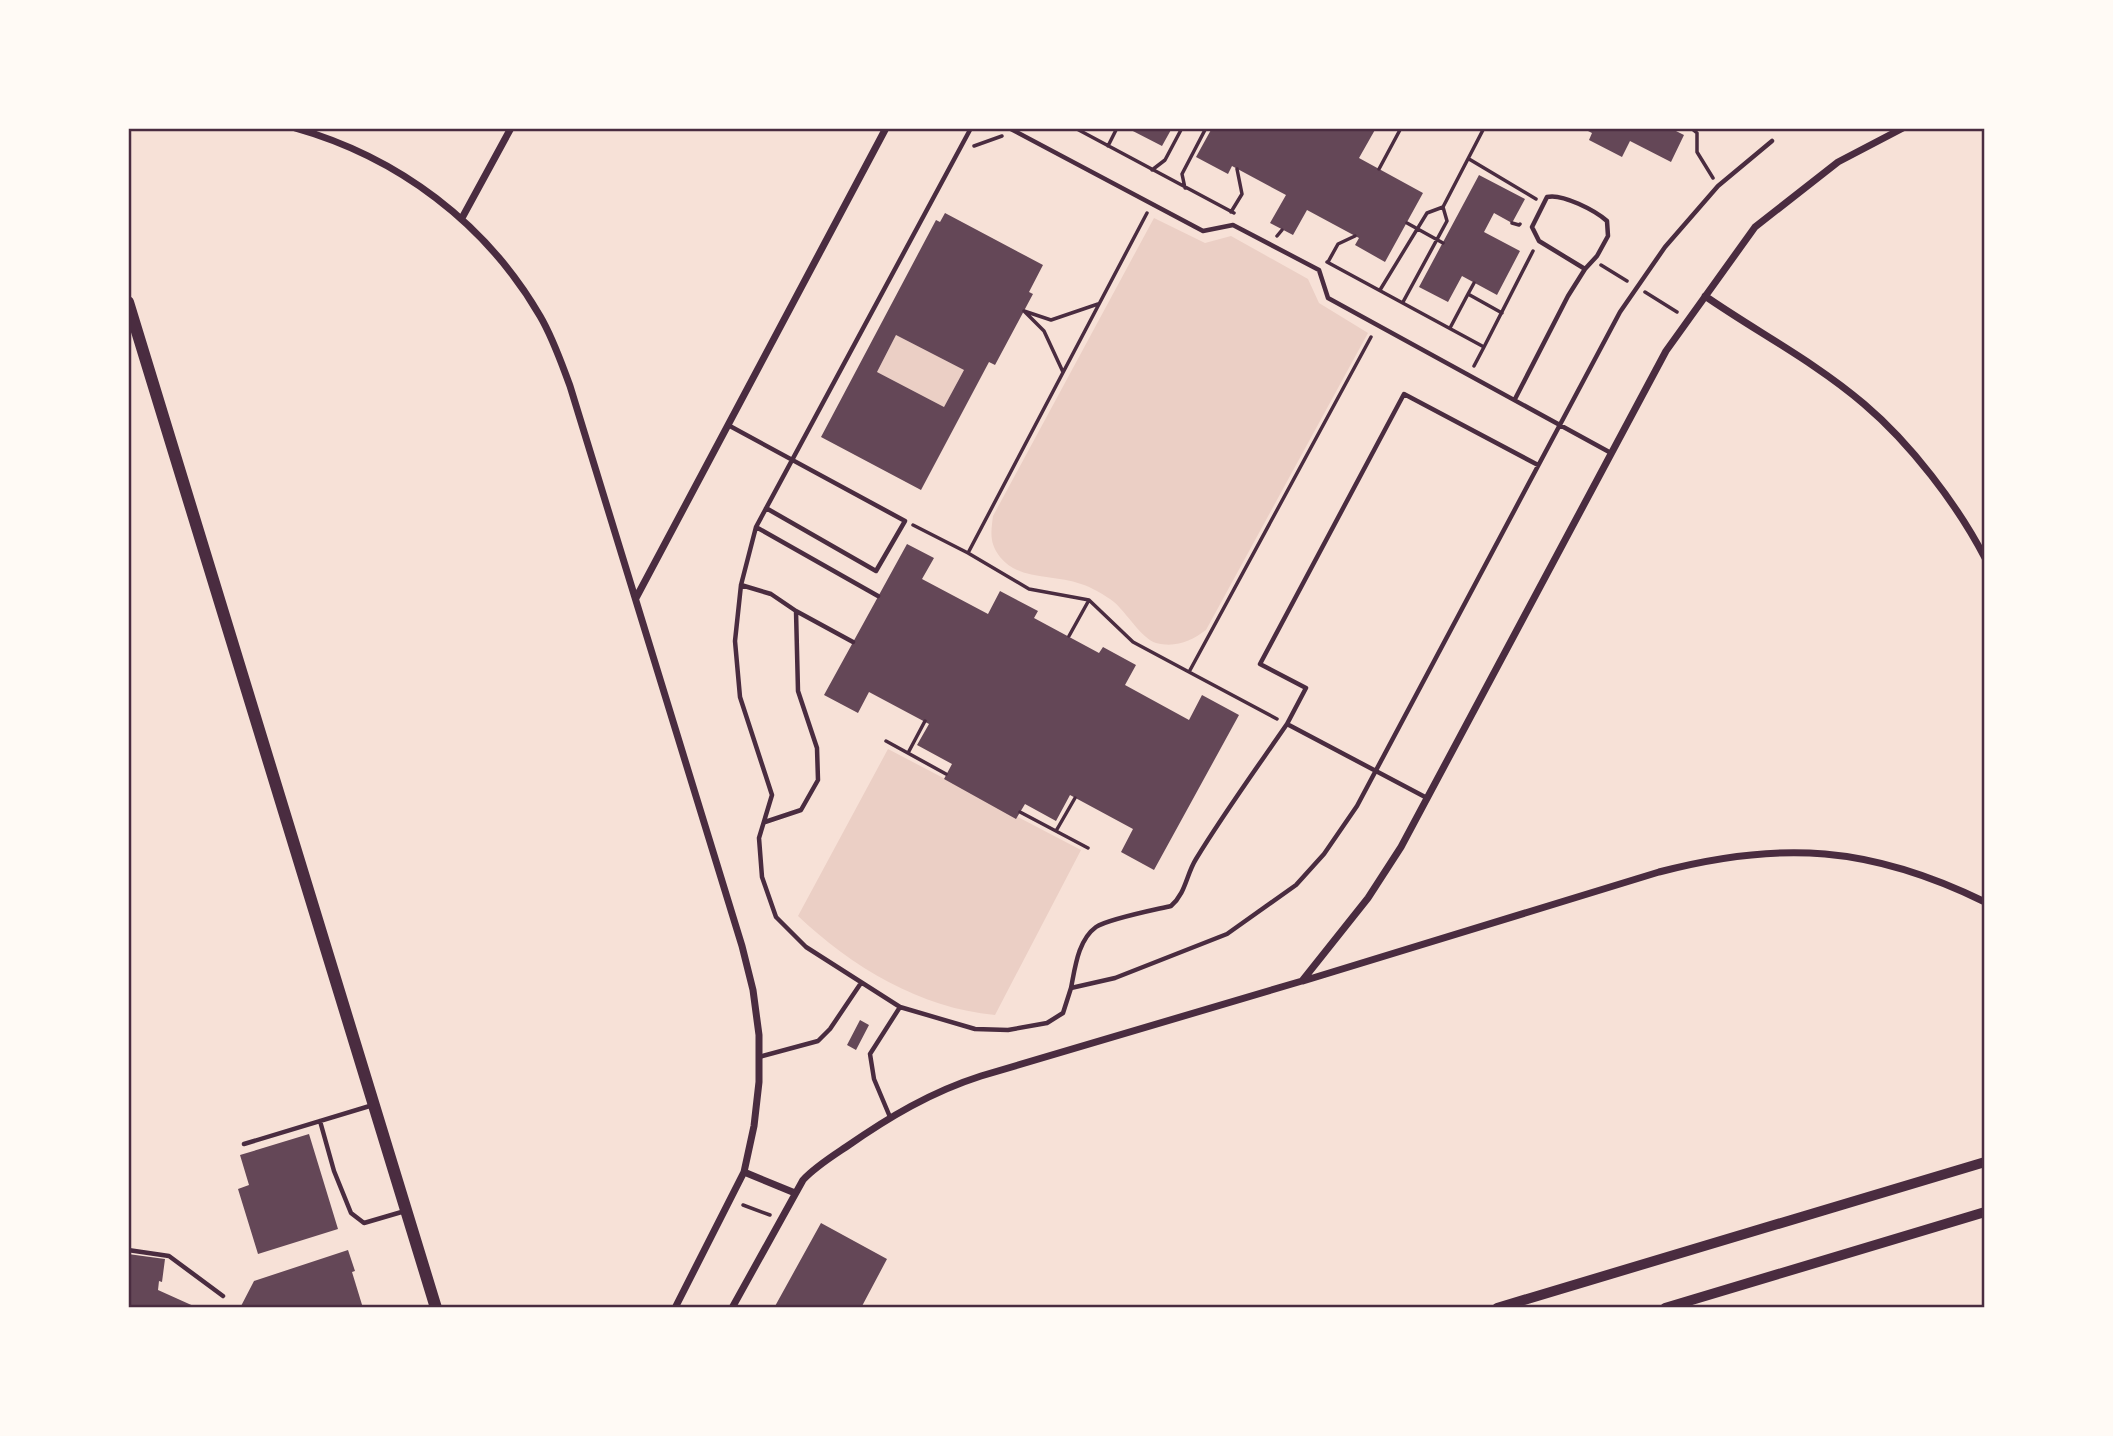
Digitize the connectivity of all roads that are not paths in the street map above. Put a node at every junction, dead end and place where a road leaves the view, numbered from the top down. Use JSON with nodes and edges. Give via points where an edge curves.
{"nodes":[{"id":1,"x":295,"y":128,"type":"edge"},
{"id":2,"x":511,"y":128,"type":"edge"},
{"id":3,"x":886,"y":128,"type":"edge"},
{"id":4,"x":971,"y":128,"type":"edge"},
{"id":5,"x":1009,"y":128,"type":"edge"},
{"id":6,"x":1903,"y":128,"type":"edge"},
{"id":7,"x":1772,"y":141,"type":"dead end"},
{"id":8,"x":463,"y":218,"type":"junction"},
{"id":9,"x":1585,"y":269,"type":"junction"},
{"id":10,"x":1705,"y":296,"type":"junction"},
{"id":11,"x":128,"y":302,"type":"edge"},
{"id":12,"x":1515,"y":399,"type":"junction"},
{"id":13,"x":1560,"y":424,"type":"junction"},
{"id":14,"x":727,"y":425,"type":"junction"},
{"id":15,"x":1611,"y":453,"type":"junction"},
{"id":16,"x":792,"y":459,"type":"junction"},
{"id":17,"x":1538,"y":465,"type":"junction"},
{"id":18,"x":766,"y":508,"type":"junction"},
{"id":19,"x":757,"y":527,"type":"junction"},
{"id":20,"x":1985,"y":558,"type":"edge"},
{"id":21,"x":741,"y":585,"type":"junction"},
{"id":22,"x":878,"y":596,"type":"dead end"},
{"id":23,"x":636,"y":598,"type":"junction"},
{"id":24,"x":796,"y":611,"type":"junction"},
{"id":25,"x":853,"y":642,"type":"dead end"},
{"id":26,"x":1287,"y":724,"type":"junction"},
{"id":27,"x":1376,"y":772,"type":"junction"},
{"id":28,"x":1427,"y":798,"type":"junction"},
{"id":29,"x":764,"y":823,"type":"junction"},
{"id":30,"x":1985,"y":902,"type":"edge"},
{"id":31,"x":1302,"y":981,"type":"junction"},
{"id":32,"x":861,"y":983,"type":"junction"},
{"id":33,"x":1071,"y":988,"type":"junction"},
{"id":34,"x":900,"y":1007,"type":"junction"},
{"id":35,"x":760,"y":1057,"type":"junction"},
{"id":36,"x":374,"y":1105,"type":"junction"},
{"id":37,"x":890,"y":1116,"type":"junction"},
{"id":38,"x":320,"y":1121,"type":"junction"},
{"id":39,"x":244,"y":1144,"type":"dead end"},
{"id":40,"x":1985,"y":1162,"type":"edge"},
{"id":41,"x":744,"y":1172,"type":"junction"},
{"id":42,"x":795,"y":1193,"type":"junction"},
{"id":43,"x":406,"y":1210,"type":"junction"},
{"id":44,"x":1985,"y":1212,"type":"edge"},
{"id":45,"x":128,"y":1251,"type":"edge"},
{"id":46,"x":223,"y":1296,"type":"dead end"},
{"id":47,"x":436,"y":1308,"type":"edge"},
{"id":48,"x":675,"y":1308,"type":"edge"},
{"id":49,"x":732,"y":1308,"type":"edge"},
{"id":50,"x":1497,"y":1308,"type":"edge"},
{"id":51,"x":1665,"y":1308,"type":"edge"}],
"edges":[{"from":1,"to":8,"type":"street","via":[[392,167]]},
{"from":2,"to":8,"type":"street"},
{"from":3,"to":14,"type":"street"},
{"from":4,"to":16,"type":"lane"},
{"from":5,"to":12,"type":"lane","via":[[1203,231],[1233,225],[1319,270],[1328,298]]},
{"from":6,"to":10,"type":"street","via":[[1838,162],[1755,227]]},
{"from":7,"to":13,"type":"lane","via":[[1718,186],[1665,247]]},
{"from":8,"to":23,"type":"street","via":[[513,276],[553,342]]},
{"from":9,"to":9,"type":"lane","via":[[1608,236],[1607,221],[1561,197],[1547,197],[1532,227],[1539,240]]},
{"from":9,"to":12,"type":"lane"},
{"from":10,"to":15,"type":"street","via":[[1666,351]]},
{"from":10,"to":20,"type":"street","via":[[1863,403],[1946,495]]},
{"from":11,"to":36,"type":"main road"},
{"from":12,"to":13,"type":"lane"},
{"from":13,"to":15,"type":"lane"},
{"from":13,"to":17,"type":"lane"},
{"from":14,"to":16,"type":"lane"},
{"from":14,"to":23,"type":"street"},
{"from":15,"to":28,"type":"street"},
{"from":16,"to":18,"type":"lane"},
{"from":16,"to":18,"type":"lane","via":[[905,521],[876,571]]},
{"from":17,"to":26,"type":"lane","via":[[1404,394],[1260,664],[1306,688]]},
{"from":17,"to":27,"type":"lane"},
{"from":18,"to":19,"type":"lane"},
{"from":19,"to":21,"type":"lane"},
{"from":19,"to":22,"type":"lane"},
{"from":21,"to":24,"type":"lane","via":[[771,594]]},
{"from":21,"to":29,"type":"lane","via":[[735,641],[740,697],[772,795]]},
{"from":23,"to":35,"type":"street","via":[[741,946],[756,1011]]},
{"from":24,"to":25,"type":"lane"},
{"from":24,"to":29,"type":"lane","via":[[798,691],[817,748],[818,780],[801,810]]},
{"from":26,"to":27,"type":"lane"},
{"from":26,"to":33,"type":"lane","via":[[1194,862],[1180,897],[1171,906],[1096,928],[1080,950]]},
{"from":27,"to":28,"type":"lane"},
{"from":27,"to":33,"type":"lane","via":[[1324,854],[1296,885],[1264,909],[1227,934],[1115,978]]},
{"from":28,"to":31,"type":"street","via":[[1368,898]]},
{"from":29,"to":32,"type":"lane","via":[[759,838],[762,877],[776,917],[806,947]]},
{"from":30,"to":31,"type":"street","via":[[1920,873],[1868,860],[1789,851],[1752,853],[1659,872]]},
{"from":31,"to":37,"type":"street","via":[[971,1079]]},
{"from":32,"to":34,"type":"lane"},
{"from":32,"to":35,"type":"lane","via":[[818,1041]]},
{"from":33,"to":34,"type":"lane","via":[[1063,1013],[1047,1023],[1008,1030],[975,1029]]},
{"from":34,"to":37,"type":"lane","via":[[870,1054],[874,1079]]},
{"from":35,"to":41,"type":"street","via":[[757,1109]]},
{"from":36,"to":38,"type":"lane"},
{"from":36,"to":43,"type":"main road"},
{"from":37,"to":42,"type":"street","via":[[808,1174]]},
{"from":38,"to":39,"type":"lane"},
{"from":38,"to":43,"type":"lane","via":[[351,1213],[364,1223]]},
{"from":40,"to":50,"type":"main road"},
{"from":41,"to":42,"type":"street"},
{"from":41,"to":48,"type":"street"},
{"from":42,"to":49,"type":"street"},
{"from":43,"to":47,"type":"main road"},
{"from":44,"to":51,"type":"main road"},
{"from":45,"to":46,"type":"lane","via":[[169,1256]]}]}
